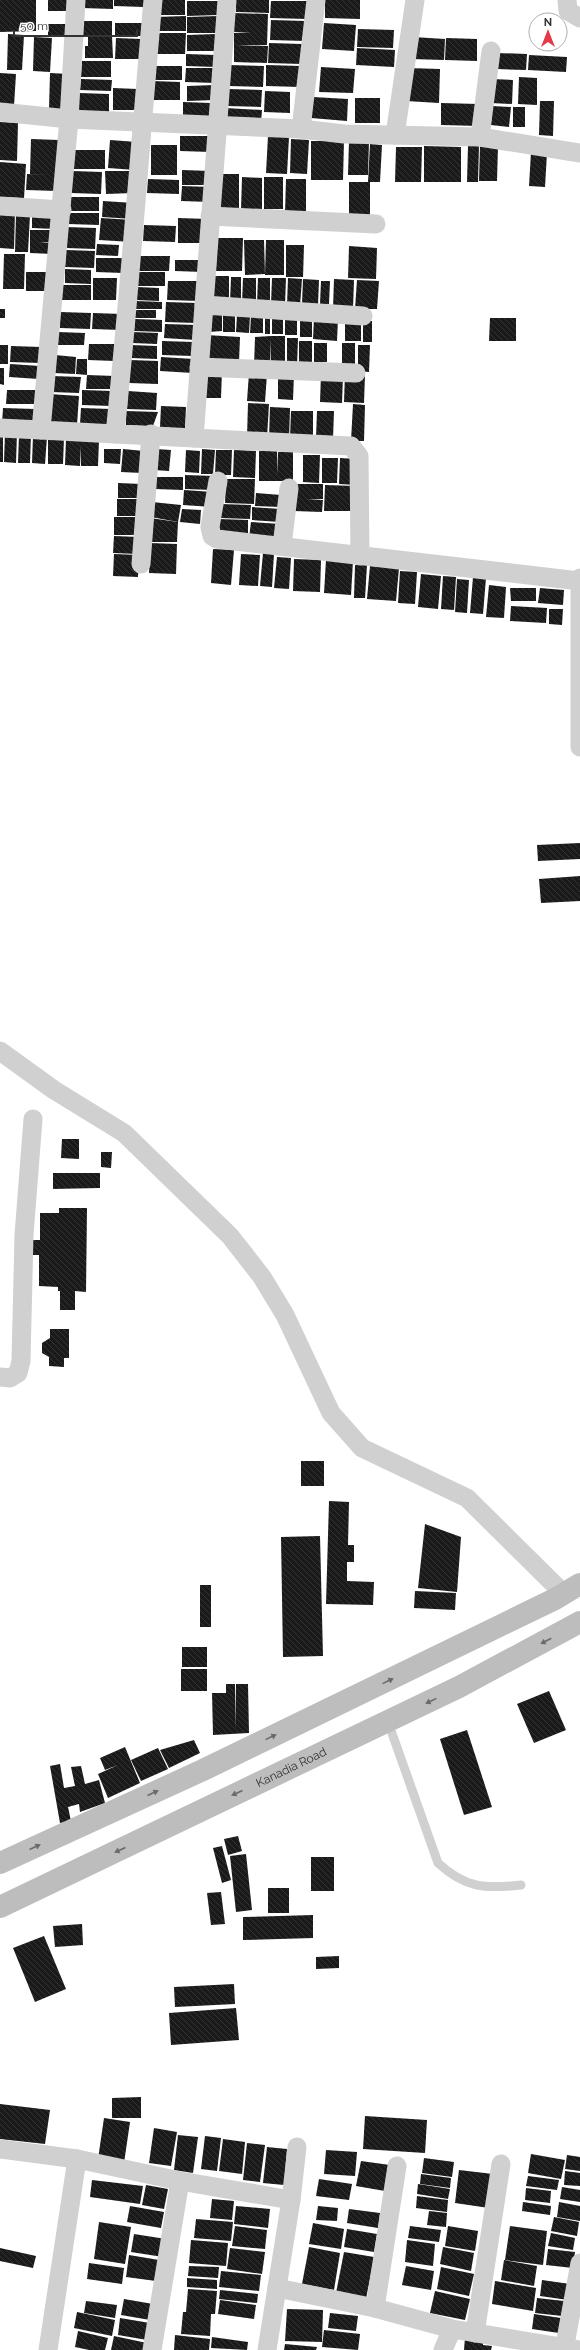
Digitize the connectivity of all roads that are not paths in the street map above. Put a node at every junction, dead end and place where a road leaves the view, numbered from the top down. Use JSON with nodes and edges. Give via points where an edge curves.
{"nodes":[{"id":1,"x":76,"y":0,"type":"edge"},
{"id":2,"x":153,"y":0,"type":"edge"},
{"id":3,"x":227,"y":0,"type":"edge"},
{"id":4,"x":316,"y":0,"type":"edge"},
{"id":5,"x":416,"y":0,"type":"edge"},
{"id":6,"x":567,"y":0,"type":"edge"},
{"id":7,"x":580,"y":18,"type":"edge"},
{"id":8,"x":491,"y":51,"type":"dead end"},
{"id":9,"x":0,"y":112,"type":"edge"},
{"id":10,"x":69,"y":119,"type":"junction"},
{"id":11,"x":142,"y":122,"type":"junction"},
{"id":12,"x":218,"y":125,"type":"junction"},
{"id":13,"x":301,"y":129,"type":"junction"},
{"id":14,"x":395,"y":135,"type":"junction"},
{"id":15,"x":480,"y":137,"type":"junction"},
{"id":16,"x":580,"y":153,"type":"edge"},
{"id":17,"x":0,"y":206,"type":"edge"},
{"id":18,"x":62,"y":210,"type":"junction"},
{"id":19,"x":210,"y":216,"type":"junction"},
{"id":20,"x":376,"y":224,"type":"dead end"},
{"id":21,"x":204,"y":305,"type":"junction"},
{"id":22,"x":363,"y":316,"type":"dead end"},
{"id":23,"x":199,"y":367,"type":"junction"},
{"id":24,"x":356,"y":373,"type":"dead end"},
{"id":25,"x":0,"y":428,"type":"edge"},
{"id":26,"x":41,"y":430,"type":"junction"},
{"id":27,"x":115,"y":434,"type":"junction"},
{"id":28,"x":150,"y":434,"type":"junction"},
{"id":29,"x":194,"y":438,"type":"junction"},
{"id":30,"x":218,"y":481,"type":"dead end"},
{"id":31,"x":289,"y":488,"type":"dead end"},
{"id":32,"x":282,"y":546,"type":"junction"},
{"id":33,"x":360,"y":556,"type":"junction"},
{"id":34,"x":141,"y":564,"type":"dead end"},
{"id":35,"x":580,"y":578,"type":"edge"},
{"id":36,"x":580,"y":581,"type":"edge"},
{"id":37,"x":580,"y":748,"type":"edge"},
{"id":38,"x":0,"y":1051,"type":"edge"},
{"id":39,"x":33,"y":1119,"type":"dead end"},
{"id":40,"x":0,"y":1377,"type":"edge"},
{"id":41,"x":572,"y":1589,"type":"edge"},
{"id":42,"x":580,"y":1622,"type":"edge"},
{"id":43,"x":388,"y":1722,"type":"junction"},
{"id":44,"x":203,"y":1770,"type":"junction"},
{"id":45,"x":218,"y":1801,"type":"junction"},
{"id":46,"x":0,"y":1864,"type":"edge"},
{"id":47,"x":521,"y":1885,"type":"dead end"},
{"id":48,"x":0,"y":1907,"type":"edge"},
{"id":49,"x":297,"y":2147,"type":"dead end"},
{"id":50,"x":0,"y":2148,"type":"edge"},
{"id":51,"x":78,"y":2159,"type":"junction"},
{"id":52,"x":502,"y":2164,"type":"dead end"},
{"id":53,"x":397,"y":2166,"type":"dead end"},
{"id":54,"x":180,"y":2181,"type":"junction"},
{"id":55,"x":291,"y":2200,"type":"junction"},
{"id":56,"x":580,"y":2263,"type":"edge"},
{"id":57,"x":277,"y":2288,"type":"junction"},
{"id":58,"x":375,"y":2308,"type":"junction"},
{"id":59,"x":452,"y":2329,"type":"junction"},
{"id":60,"x":475,"y":2333,"type":"junction"},
{"id":61,"x":569,"y":2349,"type":"edge"},
{"id":62,"x":48,"y":2350,"type":"edge"},
{"id":63,"x":152,"y":2350,"type":"edge"},
{"id":64,"x":267,"y":2350,"type":"edge"},
{"id":65,"x":443,"y":2350,"type":"edge"}],
"edges":[{"from":1,"to":10,"type":"street"},
{"from":2,"to":11,"type":"street"},
{"from":3,"to":12,"type":"street"},
{"from":4,"to":13,"type":"street"},
{"from":5,"to":14,"type":"street"},
{"from":6,"to":7,"type":"street","via":[[568,11]]},
{"from":8,"to":15,"type":"street"},
{"from":9,"to":10,"type":"street"},
{"from":10,"to":11,"type":"street"},
{"from":10,"to":18,"type":"street"},
{"from":11,"to":12,"type":"street"},
{"from":11,"to":27,"type":"street"},
{"from":12,"to":13,"type":"street"},
{"from":12,"to":19,"type":"street"},
{"from":13,"to":14,"type":"street","via":[[344,134]]},
{"from":14,"to":15,"type":"street"},
{"from":15,"to":16,"type":"street"},
{"from":17,"to":18,"type":"street"},
{"from":18,"to":26,"type":"street"},
{"from":19,"to":20,"type":"street"},
{"from":19,"to":21,"type":"street"},
{"from":21,"to":22,"type":"street"},
{"from":21,"to":23,"type":"street"},
{"from":23,"to":24,"type":"street"},
{"from":23,"to":29,"type":"street"},
{"from":25,"to":26,"type":"street"},
{"from":26,"to":27,"type":"street"},
{"from":27,"to":28,"type":"street"},
{"from":28,"to":29,"type":"street"},
{"from":28,"to":34,"type":"street"},
{"from":29,"to":33,"type":"street","via":[[351,446],[356,449],[359,456]]},
{"from":30,"to":32,"type":"street","via":[[210,526],[212,536],[216,539]]},
{"from":31,"to":32,"type":"street"},
{"from":32,"to":33,"type":"street"},
{"from":33,"to":36,"type":"street"},
{"from":35,"to":36,"type":"street"},
{"from":36,"to":37,"type":"street"},
{"from":38,"to":41,"type":"street","via":[[54,1090],[124,1133],[230,1236],[262,1276],[285,1315],[331,1413],[362,1448],[468,1498]]},
{"from":39,"to":40,"type":"street","via":[[24,1235],[21,1361],[18,1372],[10,1378]]},
{"from":44,"to":41,"type":"main road","one_way":true},
{"from":42,"to":43,"type":"main road","name":"Kanadia Road","one_way":true},
{"from":43,"to":45,"type":"main road","name":"Kanadia Road","one_way":true},
{"from":43,"to":47,"type":"lane","via":[[438,1863],[452,1876],[474,1886]]},
{"from":44,"to":45,"type":"main road"},
{"from":46,"to":44,"type":"main road","one_way":true},
{"from":45,"to":48,"type":"main road","name":"Kanadia Road","one_way":true},
{"from":49,"to":55,"type":"street"},
{"from":50,"to":51,"type":"street"},
{"from":51,"to":54,"type":"street"},
{"from":51,"to":62,"type":"street"},
{"from":52,"to":60,"type":"street"},
{"from":53,"to":58,"type":"street"},
{"from":54,"to":55,"type":"street"},
{"from":54,"to":63,"type":"street"},
{"from":55,"to":57,"type":"street"},
{"from":56,"to":61,"type":"street"},
{"from":57,"to":58,"type":"street"},
{"from":57,"to":64,"type":"street"},
{"from":58,"to":59,"type":"street"},
{"from":59,"to":60,"type":"street"},
{"from":59,"to":65,"type":"street"},
{"from":60,"to":61,"type":"street"}]}
